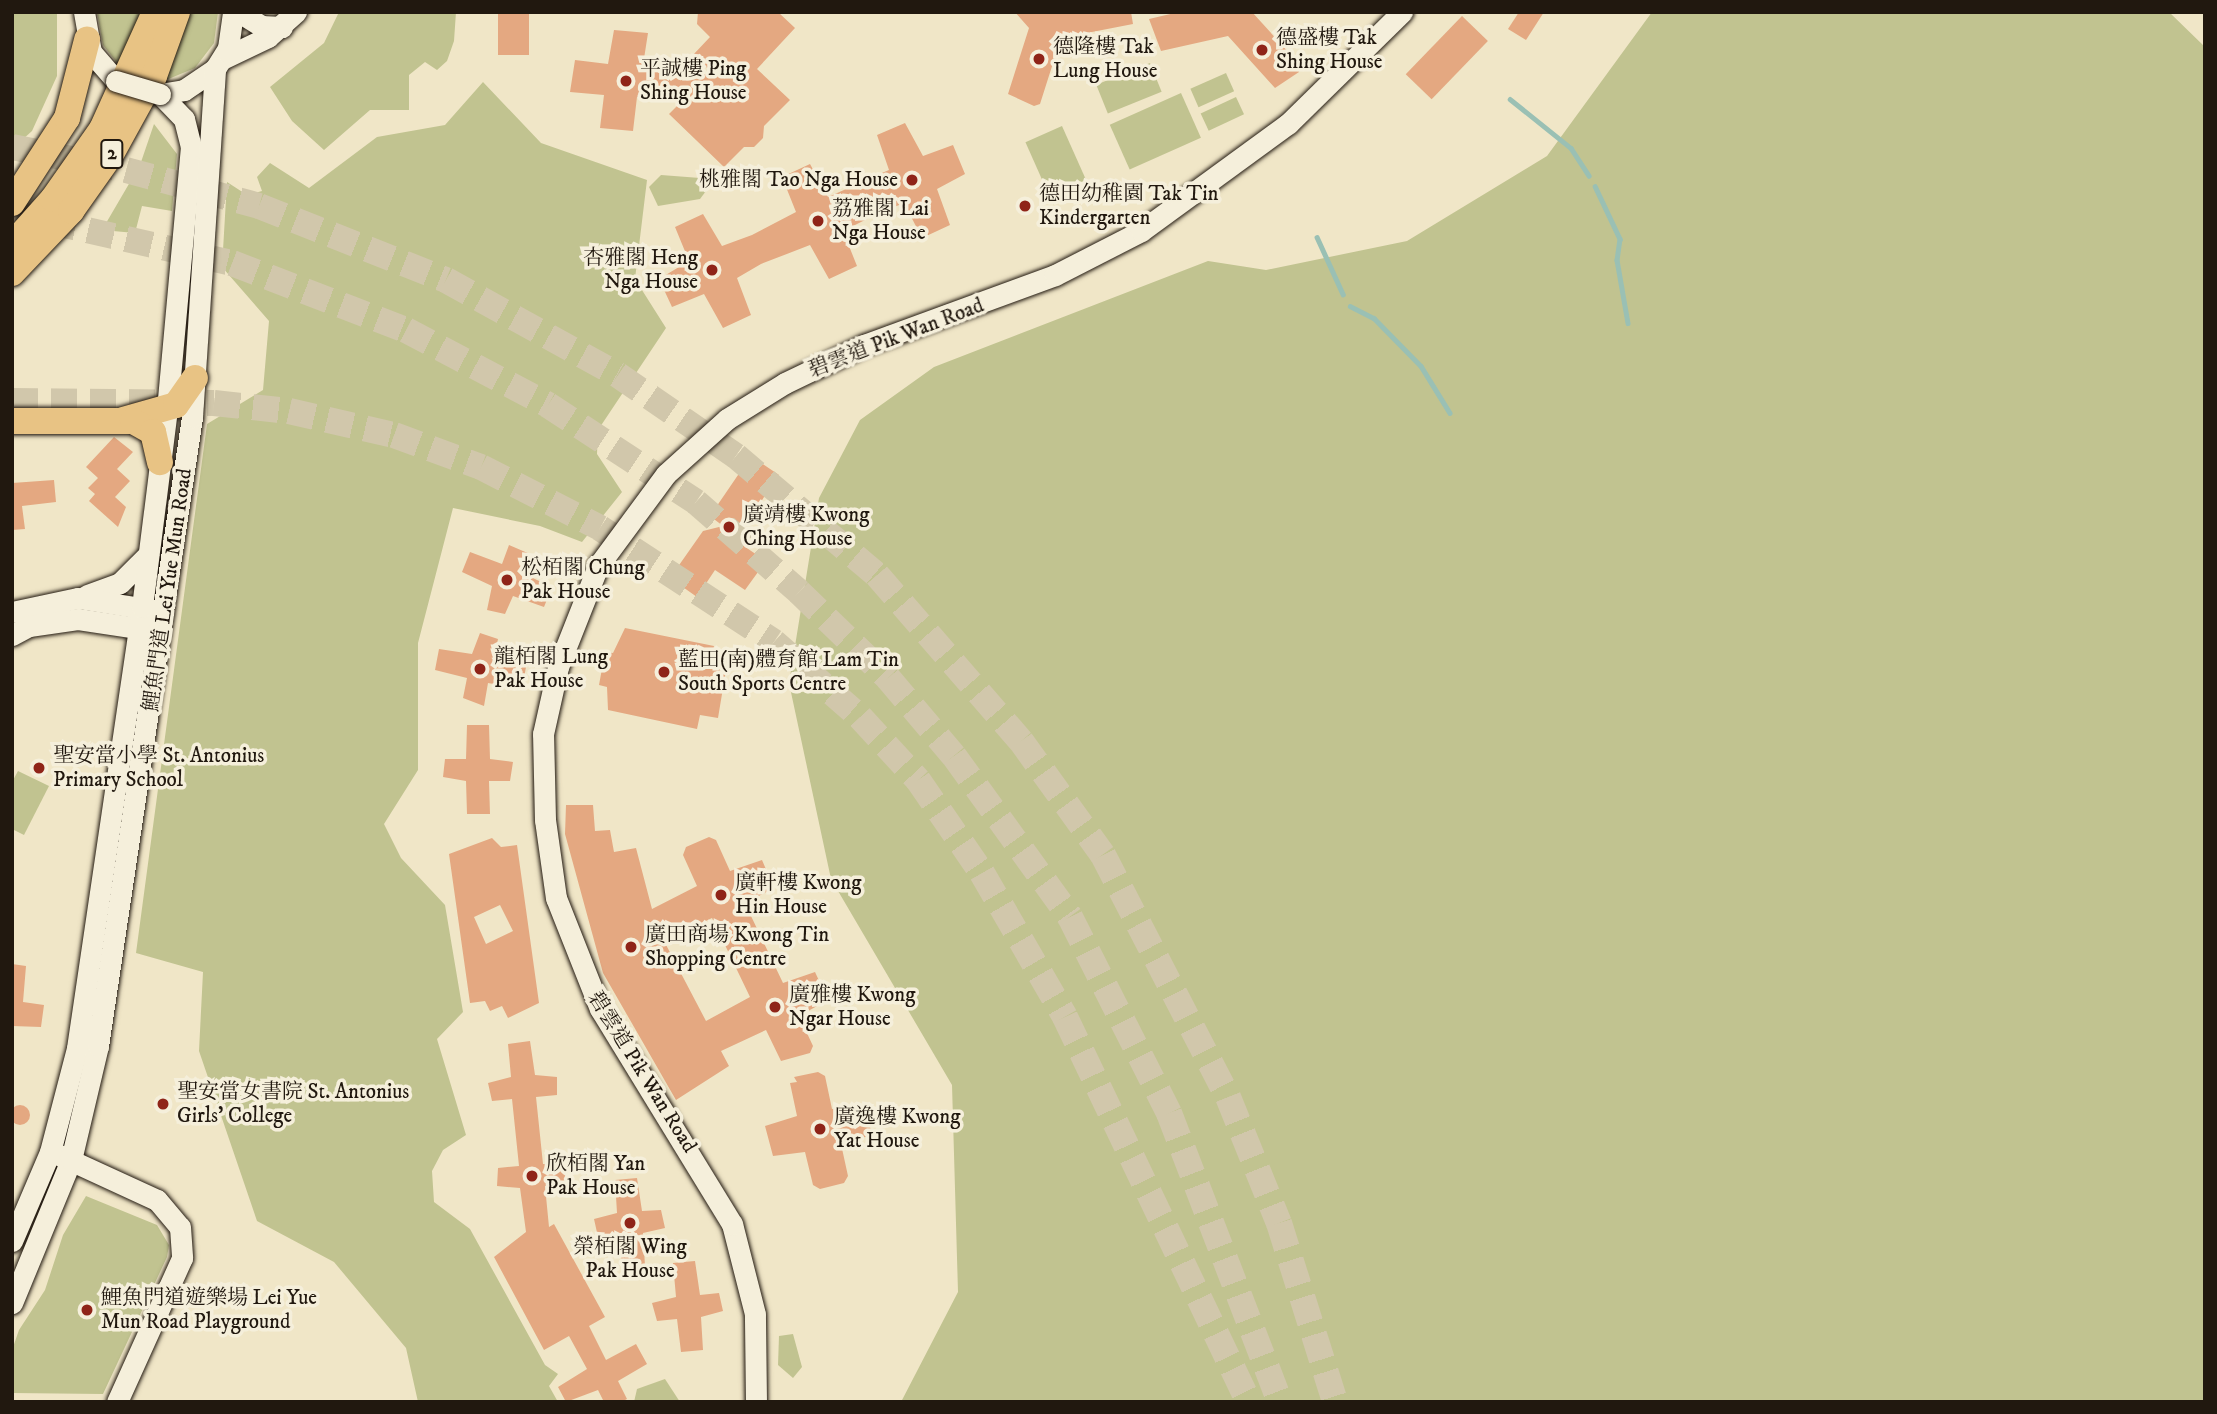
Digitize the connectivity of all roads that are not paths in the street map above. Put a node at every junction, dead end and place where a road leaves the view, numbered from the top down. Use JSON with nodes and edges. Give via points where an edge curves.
{"nodes":[{"id":1,"x":84,"y":12,"type":"edge"},
{"id":2,"x":155,"y":12,"type":"edge"},
{"id":3,"x":177,"y":12,"type":"edge"},
{"id":4,"x":233,"y":12,"type":"edge"},
{"id":5,"x":239,"y":12,"type":"edge"},
{"id":6,"x":1402,"y":12,"type":"edge"},
{"id":7,"x":289,"y":20,"type":"edge"},
{"id":8,"x":87,"y":40,"type":"junction"},
{"id":9,"x":218,"y":64,"type":"junction"},
{"id":10,"x":160,"y":94,"type":"junction"},
{"id":11,"x":12,"y":203,"type":"edge"},
{"id":12,"x":12,"y":245,"type":"edge"},
{"id":13,"x":12,"y":273,"type":"edge"},
{"id":14,"x":195,"y":378,"type":"junction"},
{"id":15,"x":167,"y":410,"type":"junction"},
{"id":16,"x":121,"y":420,"type":"junction"},
{"id":17,"x":12,"y":421,"type":"edge"},
{"id":18,"x":160,"y":462,"type":"junction"},
{"id":19,"x":148,"y":555,"type":"junction"},
{"id":20,"x":78,"y":598,"type":"junction"},
{"id":21,"x":12,"y":612,"type":"edge"},
{"id":22,"x":151,"y":619,"type":"junction"},
{"id":23,"x":12,"y":635,"type":"edge"},
{"id":24,"x":50,"y":1152,"type":"junction"},
{"id":25,"x":71,"y":1160,"type":"junction"},
{"id":26,"x":12,"y":1241,"type":"edge"},
{"id":27,"x":12,"y":1303,"type":"edge"},
{"id":28,"x":117,"y":1402,"type":"edge"},
{"id":29,"x":756,"y":1402,"type":"edge"}],
"edges":[{"from":1,"to":8,"type":"main road"},
{"from":2,"to":12,"type":"highway","number":"2","via":[[102,129],[53,199]]},
{"from":3,"to":13,"type":"highway","number":"2","via":[[154,76],[110,156],[71,211]]},
{"from":4,"to":9,"type":"main road","name":"鯉魚門道 Lei Yue Mun Road"},
{"from":5,"to":7,"type":"main road","via":[[261,26]]},
{"from":6,"to":29,"type":"main road","name":"碧雲道 Pik Wan Road","via":[[1288,124],[1141,231],[1055,275],[864,345],[727,419],[666,474],[598,566],[558,667],[543,734],[545,820],[556,898],[600,1009],[732,1224],[755,1314]]},
{"from":7,"to":9,"type":"main road"},
{"from":8,"to":10,"type":"main road","bridge":true,"via":[[98,63],[116,81]]},
{"from":8,"to":11,"type":"highway","via":[[68,118]]},
{"from":9,"to":10,"type":"main road","via":[[184,90]]},
{"from":9,"to":14,"type":"main road","name":"鯉魚門道 Lei Yue Mun Road"},
{"from":10,"to":15,"type":"main road","name":"鯉魚門道 Lei Yue Mun Road","via":[[184,119],[191,147]]},
{"from":14,"to":15,"type":"highway","via":[[184,399]]},
{"from":14,"to":22,"type":"main road","name":"鯉魚門道 Lei Yue Mun Road"},
{"from":15,"to":16,"type":"highway"},
{"from":15,"to":18,"type":"main road","name":"鯉魚門道 Lei Yue Mun Road"},
{"from":16,"to":17,"type":"highway"},
{"from":16,"to":18,"type":"highway","via":[[144,424],[153,432]]},
{"from":18,"to":19,"type":"main road","name":"鯉魚門道 Lei Yue Mun Road"},
{"from":19,"to":20,"type":"main road","via":[[120,583]]},
{"from":19,"to":22,"type":"main road","name":"鯉魚門道 Lei Yue Mun Road"},
{"from":20,"to":21,"type":"main road"},
{"from":20,"to":22,"type":"main road"},
{"from":22,"to":23,"type":"main road","via":[[78,619],[29,626]]},
{"from":22,"to":24,"type":"main road","name":"鯉魚門道 Lei Yue Mun Road","via":[[77,1048]]},
{"from":22,"to":25,"type":"main road","name":"鯉魚門道 Lei Yue Mun Road","via":[[98,1046]]},
{"from":24,"to":25,"type":"main road"},
{"from":24,"to":26,"type":"main road","name":"鯉魚門道 Lei Yue Mun Road"},
{"from":25,"to":27,"type":"main road","name":"鯉魚門道 Lei Yue Mun Road"},
{"from":25,"to":28,"type":"main road","via":[[157,1200],[177,1220],[183,1240],[182,1258]]}]}
